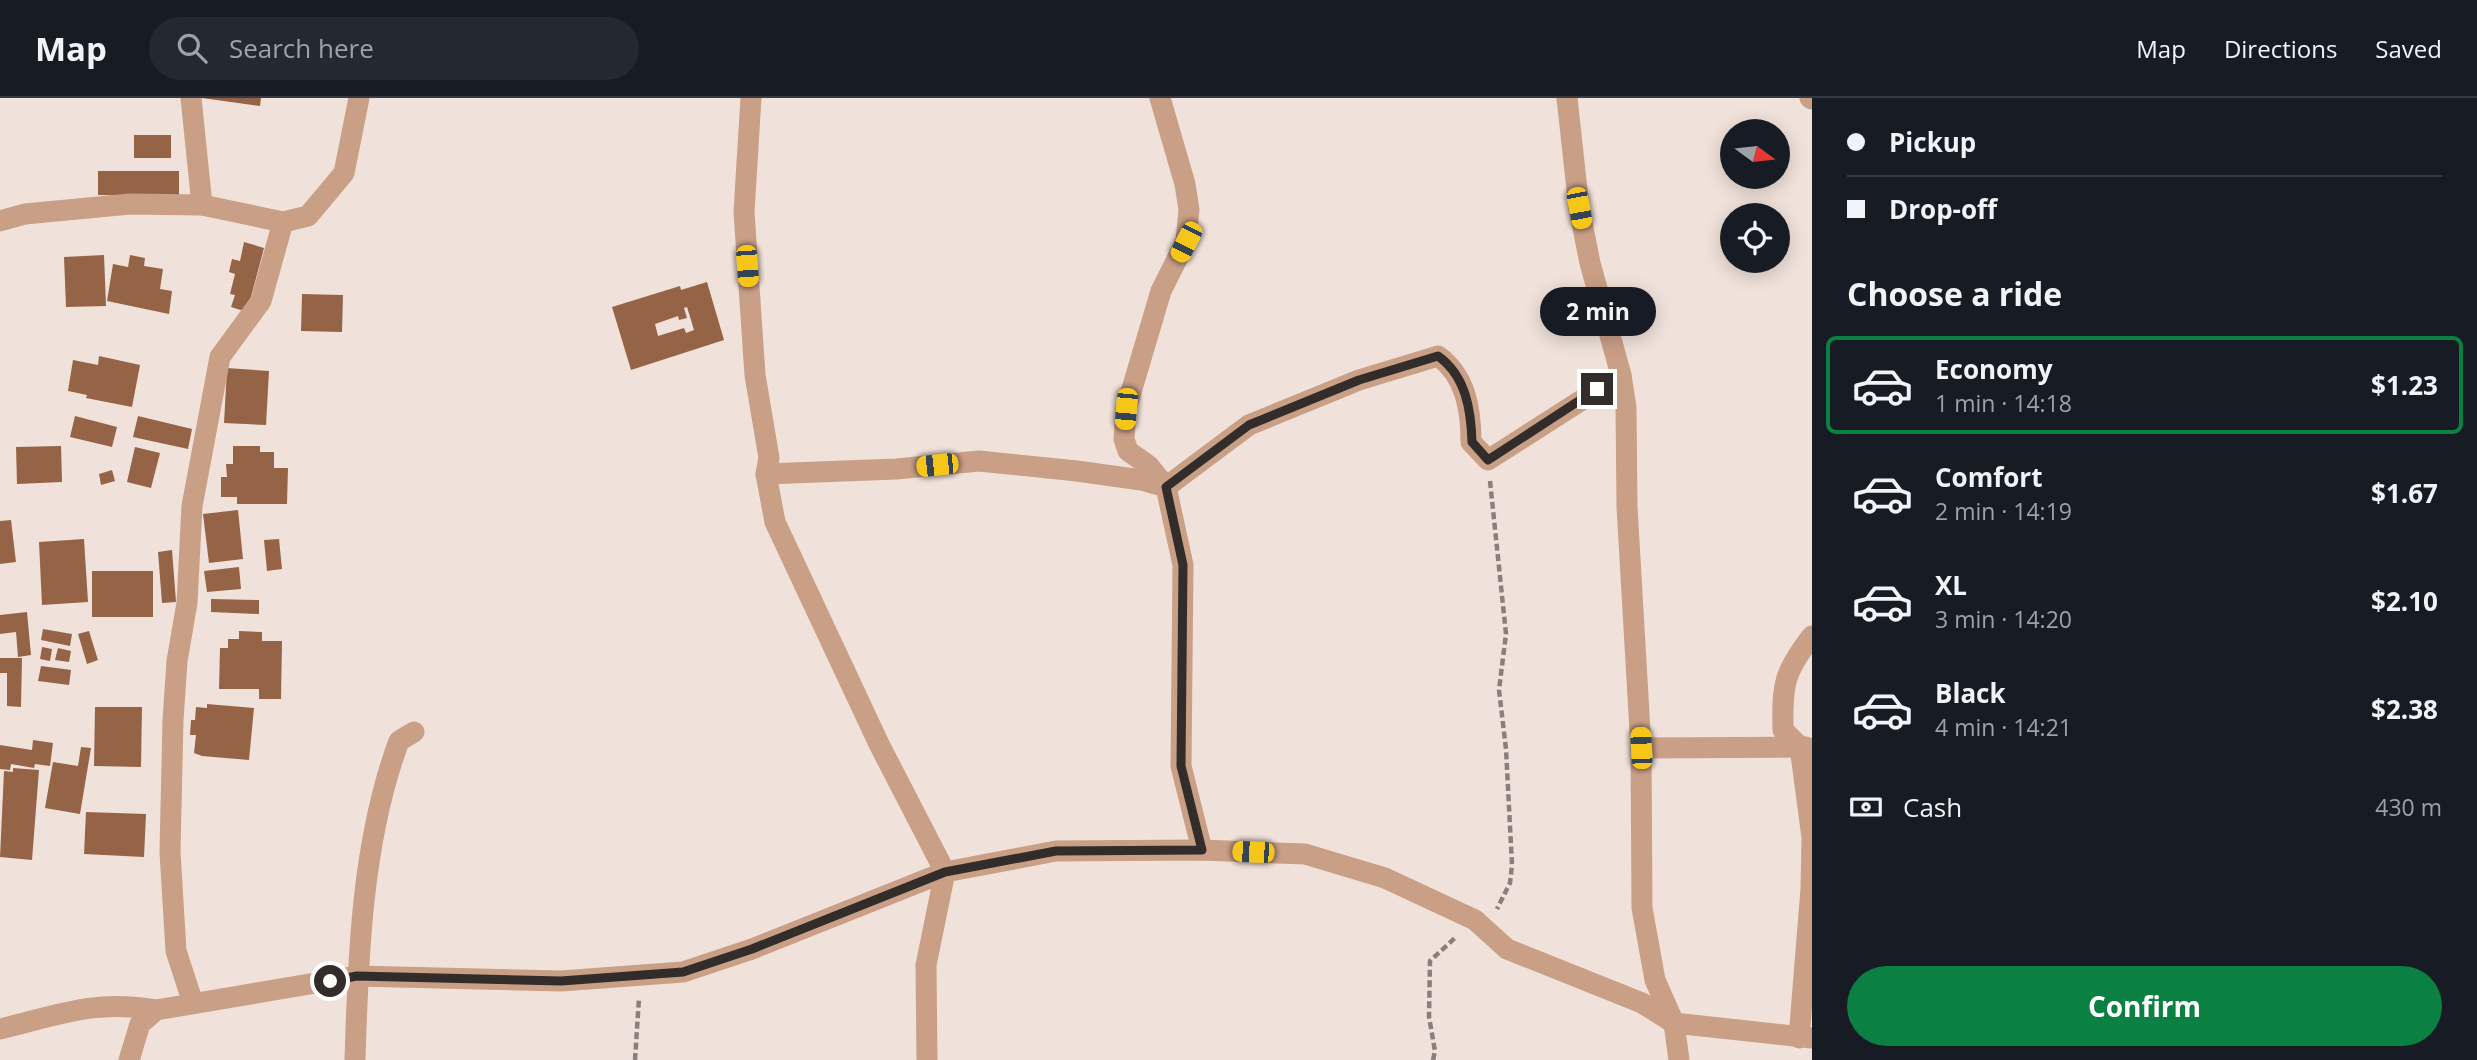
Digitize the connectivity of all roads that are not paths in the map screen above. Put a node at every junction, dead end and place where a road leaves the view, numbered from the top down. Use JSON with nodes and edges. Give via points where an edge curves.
{"nodes":[{"id":1,"x":191,"y":98,"type":"edge"},
{"id":2,"x":359,"y":98,"type":"edge"},
{"id":3,"x":751,"y":98,"type":"edge"},
{"id":4,"x":1160,"y":98,"type":"edge"},
{"id":5,"x":1567,"y":98,"type":"edge"},
{"id":6,"x":202,"y":205,"type":"junction"},
{"id":7,"x":0,"y":221,"type":"edge"},
{"id":8,"x":283,"y":222,"type":"junction"},
{"id":9,"x":1621,"y":375,"type":"junction"},
{"id":10,"x":766,"y":474,"type":"junction"},
{"id":11,"x":1166,"y":487,"type":"junction"},
{"id":12,"x":1812,"y":636,"type":"edge"},
{"id":13,"x":414,"y":732,"type":"dead end"},
{"id":14,"x":1806,"y":747,"type":"edge"},
{"id":15,"x":1641,"y":748,"type":"junction"},
{"id":16,"x":1202,"y":850,"type":"junction"},
{"id":17,"x":945,"y":872,"type":"junction"},
{"id":18,"x":357,"y":976,"type":"junction"},
{"id":19,"x":193,"y":1003,"type":"junction"},
{"id":20,"x":156,"y":1010,"type":"junction"},
{"id":21,"x":1674,"y":1023,"type":"junction"},
{"id":22,"x":0,"y":1029,"type":"edge"},
{"id":23,"x":1805,"y":1038,"type":"edge"},
{"id":24,"x":129,"y":1060,"type":"edge"},
{"id":25,"x":355,"y":1060,"type":"edge"},
{"id":26,"x":927,"y":1060,"type":"edge"},
{"id":27,"x":1679,"y":1060,"type":"edge"}],
"edges":[{"from":1,"to":6,"type":"street"},
{"from":2,"to":8,"type":"street","via":[[344,173],[308,216]]},
{"from":3,"to":10,"type":"street","via":[[744,212],[755,375],[769,458]]},
{"from":4,"to":11,"type":"street","via":[[1185,184],[1189,210],[1186,242],[1161,290],[1126,409],[1124,439],[1128,451]]},
{"from":5,"to":9,"type":"street","via":[[1579,208]]},
{"from":6,"to":7,"type":"street","via":[[130,204],[25,214]]},
{"from":6,"to":8,"type":"street"},
{"from":8,"to":19,"type":"street","via":[[261,301],[220,358],[192,506],[187,603],[174,708],[170,852],[176,951]]},
{"from":9,"to":11,"type":"street","via":[[1488,460],[1472,442],[1471,409],[1458,380],[1438,356],[1359,380],[1249,425]]},
{"from":9,"to":15,"type":"street"},
{"from":10,"to":11,"type":"street","via":[[979,461],[1077,471]]},
{"from":10,"to":17,"type":"street","via":[[775,522]]},
{"from":11,"to":16,"type":"street","via":[[1183,565],[1181,766]]},
{"from":12,"to":14,"type":"street","via":[[1791,663],[1782,693],[1783,730]]},
{"from":13,"to":18,"type":"street","via":[[399,741],[387,778],[367,878]]},
{"from":14,"to":15,"type":"street"},
{"from":14,"to":23,"type":"street","via":[[1812,837]]},
{"from":15,"to":21,"type":"street","via":[[1643,908],[1655,980]]},
{"from":16,"to":17,"type":"street","via":[[1056,851]]},
{"from":16,"to":21,"type":"street","via":[[1305,855],[1385,878],[1480,924],[1507,949],[1642,1003]]},
{"from":17,"to":18,"type":"street","via":[[695,969],[561,981]]},
{"from":17,"to":26,"type":"street","via":[[926,965]]},
{"from":18,"to":19,"type":"street"},
{"from":18,"to":25,"type":"street"},
{"from":19,"to":20,"type":"street"},
{"from":20,"to":22,"type":"street","via":[[121,1004],[87,1007]]},
{"from":20,"to":24,"type":"street","via":[[139,1024]]},
{"from":21,"to":23,"type":"street"},
{"from":21,"to":27,"type":"street"}]}
